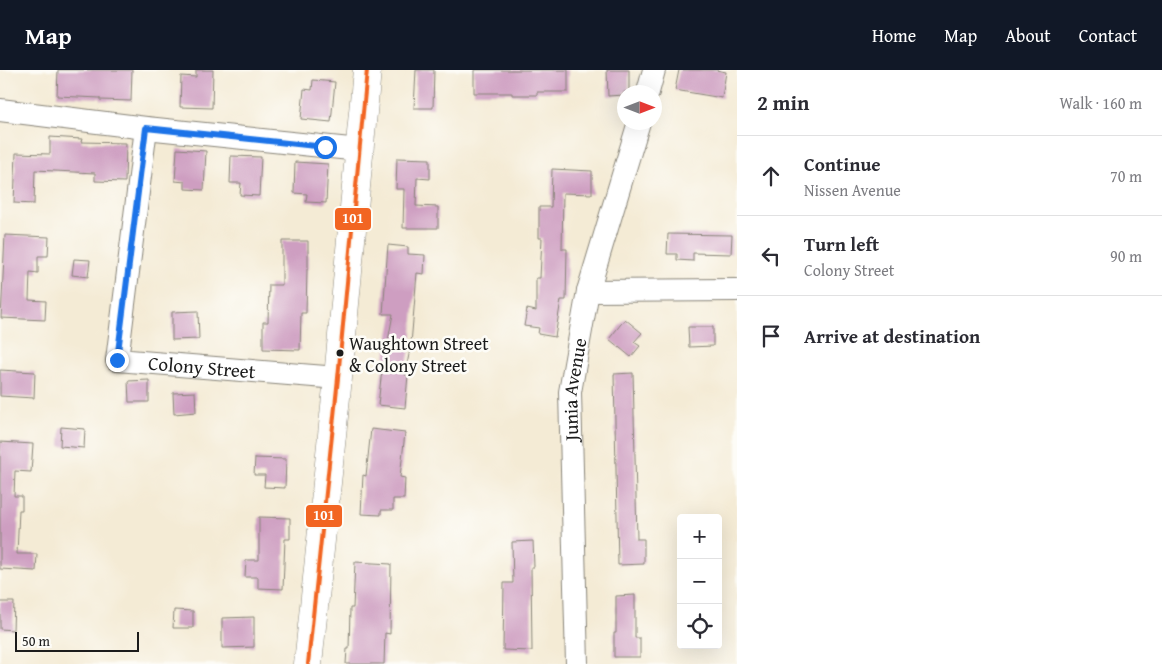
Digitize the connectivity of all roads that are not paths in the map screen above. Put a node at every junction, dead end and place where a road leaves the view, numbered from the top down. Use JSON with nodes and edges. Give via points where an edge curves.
{"nodes":[{"id":1,"x":367,"y":70,"type":"edge"},
{"id":2,"x":654,"y":70,"type":"edge"},
{"id":3,"x":650,"y":85,"type":"edge"},
{"id":4,"x":0,"y":110,"type":"edge"},
{"id":5,"x":146,"y":128,"type":"junction"},
{"id":6,"x":637,"y":130,"type":"edge"},
{"id":7,"x":360,"y":150,"type":"junction"},
{"id":8,"x":737,"y":290,"type":"edge"},
{"id":9,"x":588,"y":291,"type":"junction"},
{"id":10,"x":338,"y":378,"type":"junction"},
{"id":11,"x":308,"y":664,"type":"edge"},
{"id":12,"x":577,"y":664,"type":"edge"}],
"edges":[{"from":1,"to":7,"type":"main road"},
{"from":2,"to":3,"type":"street"},
{"from":4,"to":5,"type":"street"},
{"from":5,"to":7,"type":"street"},
{"from":5,"to":10,"type":"street","name":"Colony Street","via":[[117,360]]},
{"from":6,"to":9,"type":"street","name":"Junia Avenue"},
{"from":7,"to":10,"type":"main road"},
{"from":8,"to":9,"type":"street"},
{"from":9,"to":12,"type":"street","name":"Junia Avenue","via":[[570,392]]},
{"from":10,"to":11,"type":"main road"}]}
